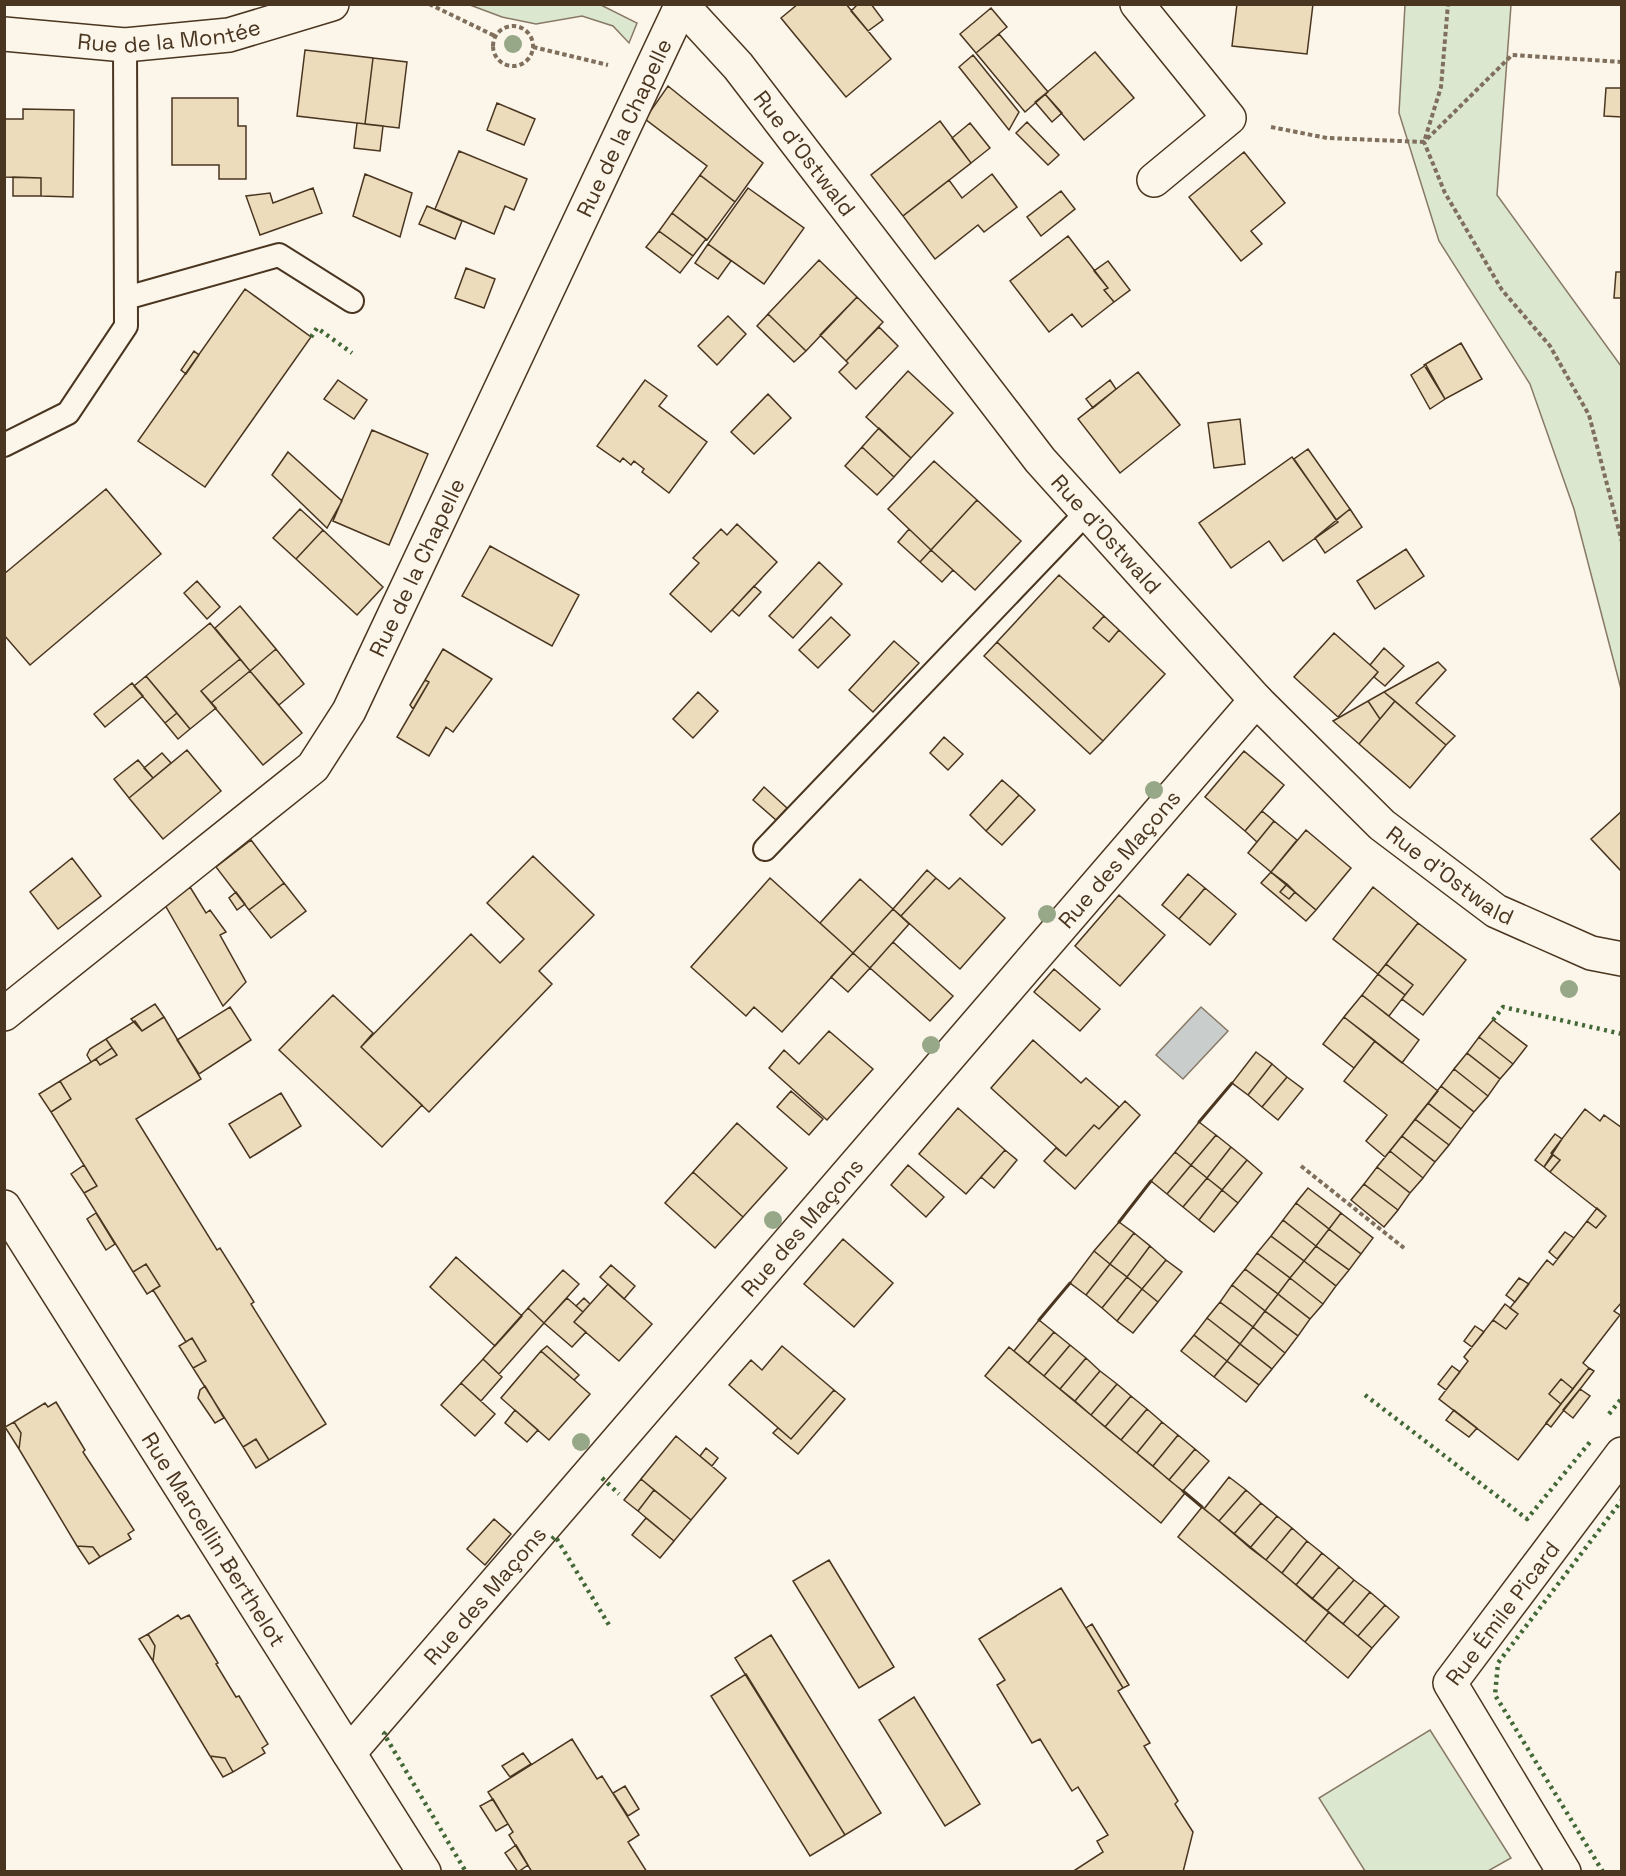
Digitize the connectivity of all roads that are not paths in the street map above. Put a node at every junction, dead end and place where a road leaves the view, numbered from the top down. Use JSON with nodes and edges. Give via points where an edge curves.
{"nodes":[{"id":1,"x":1137,"y":4,"type":"edge"},
{"id":2,"x":681,"y":5,"type":"edge"},
{"id":3,"x":322,"y":6,"type":"edge"},
{"id":4,"x":4,"y":34,"type":"edge"},
{"id":5,"x":125,"y":45,"type":"junction"},
{"id":6,"x":1154,"y":180,"type":"dead end"},
{"id":7,"x":126,"y":298,"type":"junction"},
{"id":8,"x":352,"y":301,"type":"dead end"},
{"id":9,"x":4,"y":445,"type":"edge"},
{"id":10,"x":1087,"y":512,"type":"junction"},
{"id":11,"x":1256,"y":700,"type":"junction"},
{"id":12,"x":765,"y":849,"type":"dead end"},
{"id":13,"x":1622,"y":959,"type":"edge"},
{"id":14,"x":4,"y":1014,"type":"edge"},
{"id":15,"x":4,"y":1207,"type":"edge"},
{"id":16,"x":1622,"y":1454,"type":"edge"},
{"id":17,"x":349,"y":1753,"type":"junction"},
{"id":18,"x":424,"y":1872,"type":"edge"},
{"id":19,"x":1564,"y":1872,"type":"edge"}],
"edges":[{"from":1,"to":6,"type":"street","via":[[1229,118]]},
{"from":2,"to":10,"type":"street","name":"Rue d'Ostwald","via":[[738,66],[1040,460]]},
{"from":2,"to":14,"type":"street","name":"Rue de la Chapelle","via":[[349,711],[314,768]]},
{"from":3,"to":5,"type":"street","name":"Rue de la Montée","via":[[230,35]]},
{"from":4,"to":5,"type":"street","name":"Rue de la Montée"},
{"from":5,"to":7,"type":"lane"},
{"from":7,"to":8,"type":"lane","via":[[279,255]]},
{"from":7,"to":9,"type":"lane","via":[[126,326],[68,413]]},
{"from":10,"to":11,"type":"street","name":"Rue d'Ostwald"},
{"from":10,"to":12,"type":"lane"},
{"from":11,"to":13,"type":"street","name":"Rue d'Ostwald","via":[[1382,825],[1496,911],[1591,953]]},
{"from":11,"to":17,"type":"street","name":"Rue des Maçons"},
{"from":15,"to":17,"type":"street","name":"Rue Marcellin Berthelot"},
{"from":16,"to":19,"type":"street","name":"Rue Émile Picard","via":[[1450,1683]]},
{"from":17,"to":18,"type":"street","name":"Rue Marcellin Berthelot"}]}
